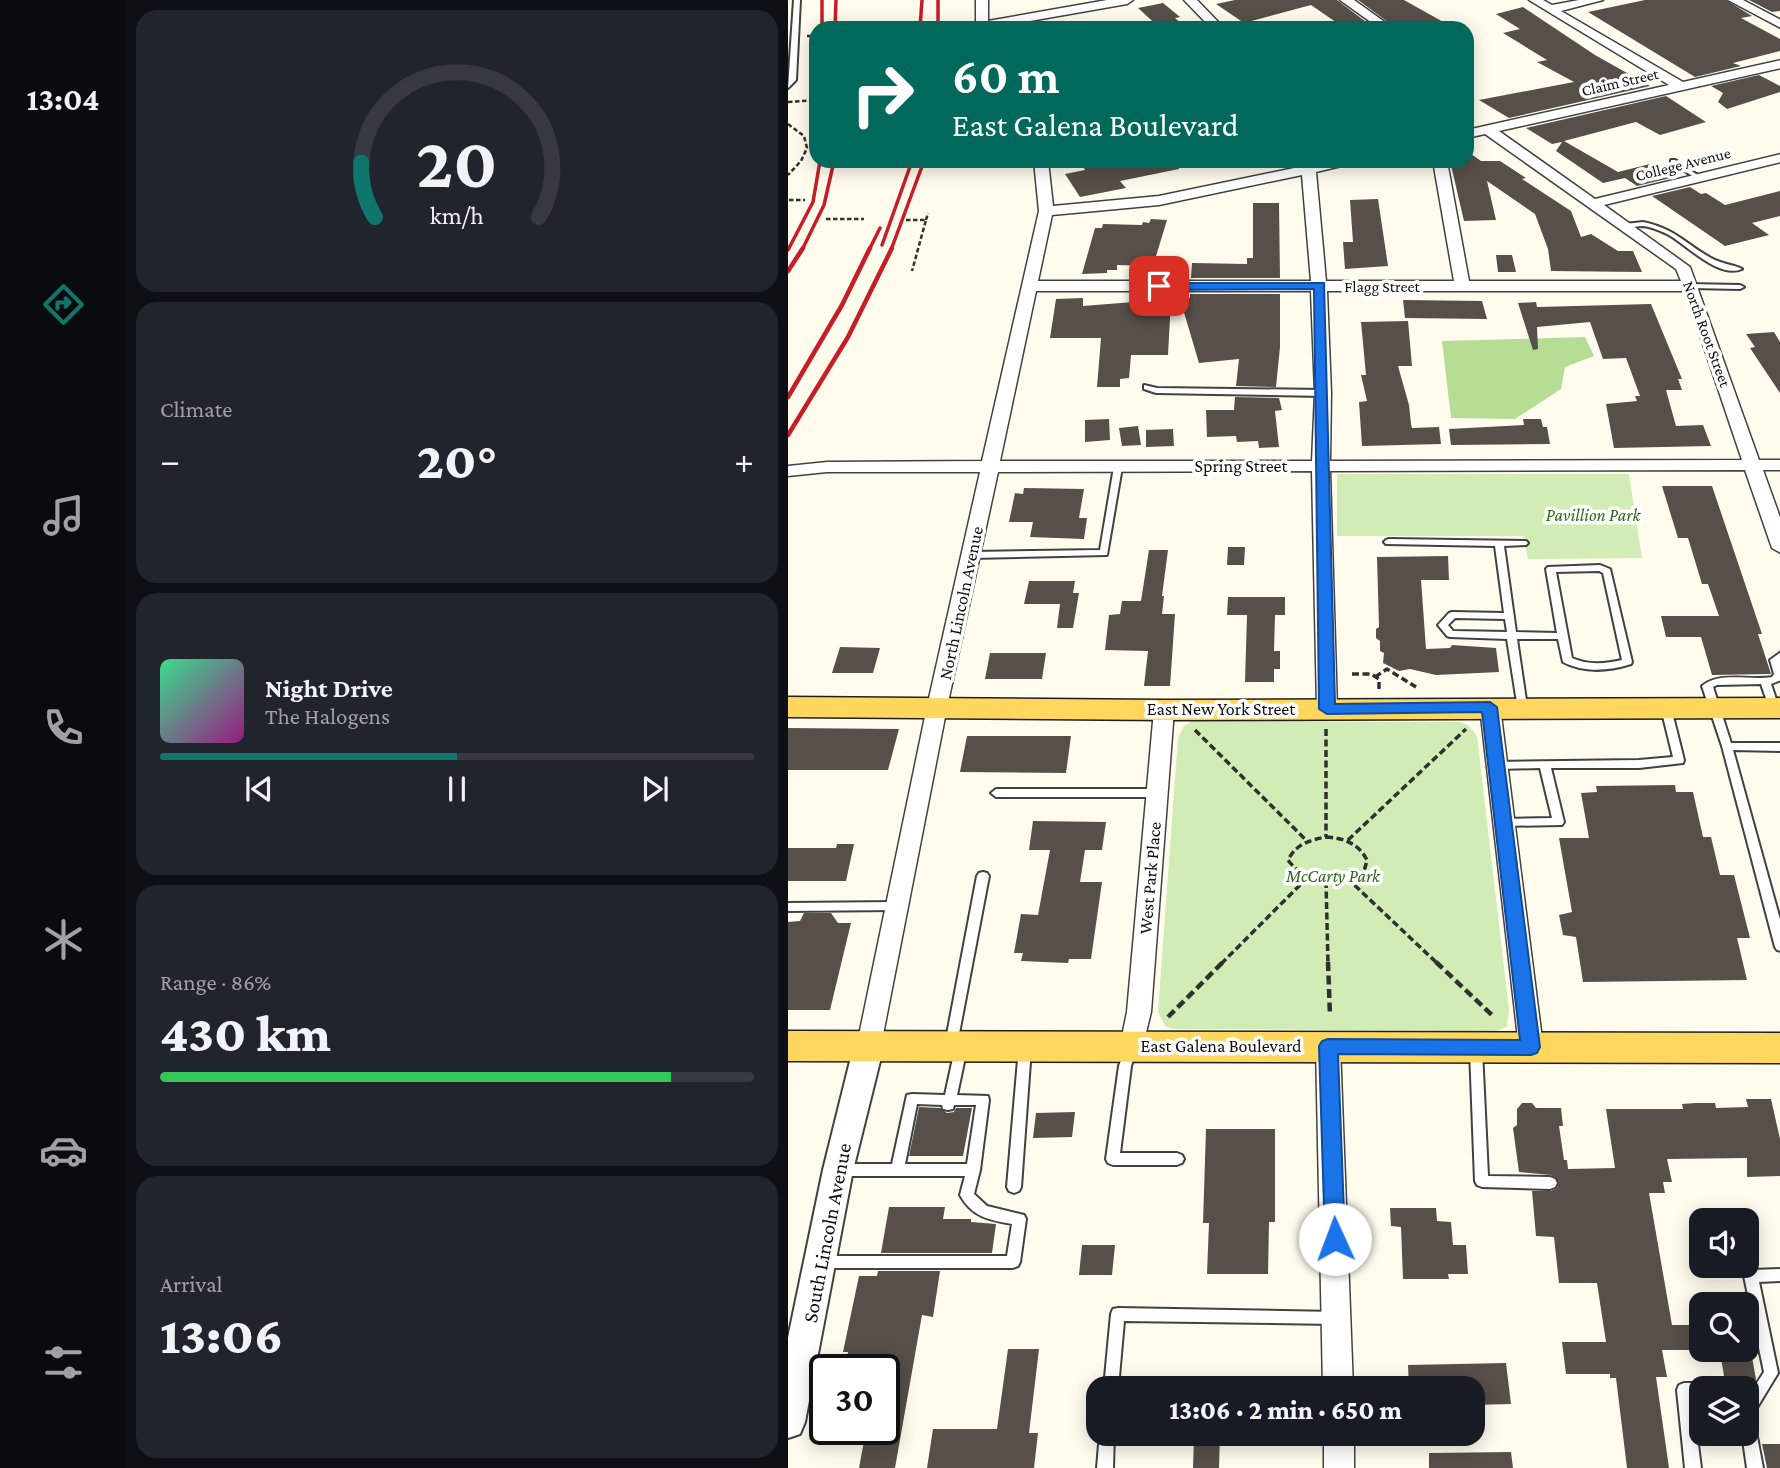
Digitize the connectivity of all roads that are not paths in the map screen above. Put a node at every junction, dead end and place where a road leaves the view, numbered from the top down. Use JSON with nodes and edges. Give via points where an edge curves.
{"nodes":[{"id":1,"x":797,"y":0,"type":"edge"},
{"id":2,"x":982,"y":0,"type":"edge"},
{"id":3,"x":1127,"y":0,"type":"edge"},
{"id":4,"x":1190,"y":0,"type":"edge"},
{"id":5,"x":1346,"y":0,"type":"edge"},
{"id":6,"x":1535,"y":0,"type":"edge"},
{"id":7,"x":1596,"y":0,"type":"edge"},
{"id":8,"x":1734,"y":0,"type":"edge"},
{"id":9,"x":1551,"y":9,"type":"junction"},
{"id":10,"x":982,"y":21,"type":"edge"},
{"id":11,"x":1014,"y":21,"type":"edge"},
{"id":12,"x":1211,"y":21,"type":"edge"},
{"id":13,"x":1377,"y":21,"type":"edge"},
{"id":14,"x":1780,"y":25,"type":"edge"},
{"id":15,"x":1780,"y":64,"type":"edge"},
{"id":16,"x":788,"y":86,"type":"edge"},
{"id":17,"x":1680,"y":86,"type":"junction"},
{"id":18,"x":1487,"y":129,"type":"junction"},
{"id":19,"x":1474,"y":132,"type":"edge"},
{"id":20,"x":1780,"y":158,"type":"edge"},
{"id":21,"x":1674,"y":161,"type":"dead end"},
{"id":22,"x":1042,"y":168,"type":"edge"},
{"id":23,"x":1317,"y":168,"type":"edge"},
{"id":24,"x":1441,"y":168,"type":"edge"},
{"id":25,"x":1309,"y":170,"type":"junction"},
{"id":26,"x":1699,"y":178,"type":"junction"},
{"id":27,"x":1594,"y":203,"type":"junction"},
{"id":28,"x":1046,"y":211,"type":"junction"},
{"id":29,"x":1625,"y":226,"type":"junction"},
{"id":30,"x":1723,"y":268,"type":"junction"},
{"id":31,"x":1738,"y":269,"type":"dead end"},
{"id":32,"x":1717,"y":285,"type":"junction"},
{"id":33,"x":1030,"y":286,"type":"junction"},
{"id":34,"x":1319,"y":286,"type":"junction"},
{"id":35,"x":1462,"y":286,"type":"junction"},
{"id":36,"x":1691,"y":286,"type":"junction"},
{"id":37,"x":1740,"y":287,"type":"dead end"},
{"id":38,"x":1147,"y":387,"type":"dead end"},
{"id":39,"x":1324,"y":393,"type":"junction"},
{"id":40,"x":788,"y":463,"type":"edge"},
{"id":41,"x":1752,"y":465,"type":"junction"},
{"id":42,"x":1780,"y":465,"type":"edge"},
{"id":43,"x":1321,"y":466,"type":"junction"},
{"id":44,"x":827,"y":467,"type":"junction"},
{"id":45,"x":990,"y":467,"type":"junction"},
{"id":46,"x":1118,"y":467,"type":"junction"},
{"id":47,"x":788,"y":471,"type":"edge"},
{"id":48,"x":1389,"y":542,"type":"dead end"},
{"id":49,"x":1499,"y":543,"type":"junction"},
{"id":50,"x":1523,"y":543,"type":"dead end"},
{"id":51,"x":1780,"y":548,"type":"edge"},
{"id":52,"x":972,"y":555,"type":"junction"},
{"id":53,"x":1508,"y":616,"type":"junction"},
{"id":54,"x":1512,"y":636,"type":"junction"},
{"id":55,"x":1562,"y":636,"type":"junction"},
{"id":56,"x":1780,"y":654,"type":"edge"},
{"id":57,"x":1773,"y":699,"type":"edge"},
{"id":58,"x":788,"y":707,"type":"edge"},
{"id":59,"x":937,"y":707,"type":"junction"},
{"id":60,"x":1522,"y":707,"type":"junction"},
{"id":61,"x":1666,"y":708,"type":"junction"},
{"id":62,"x":1714,"y":708,"type":"junction"},
{"id":63,"x":1164,"y":710,"type":"junction"},
{"id":64,"x":1479,"y":717,"type":"junction"},
{"id":65,"x":1326,"y":719,"type":"junction"},
{"id":66,"x":1727,"y":746,"type":"junction"},
{"id":67,"x":1780,"y":747,"type":"edge"},
{"id":68,"x":1498,"y":765,"type":"junction"},
{"id":69,"x":1545,"y":765,"type":"junction"},
{"id":70,"x":996,"y":793,"type":"dead end"},
{"id":71,"x":1157,"y":793,"type":"junction"},
{"id":72,"x":1506,"y":823,"type":"junction"},
{"id":73,"x":983,"y":876,"type":"dead end"},
{"id":74,"x":897,"y":906,"type":"junction"},
{"id":75,"x":788,"y":907,"type":"edge"},
{"id":76,"x":1780,"y":947,"type":"edge"},
{"id":77,"x":1329,"y":1031,"type":"junction"},
{"id":78,"x":1485,"y":1032,"type":"junction"},
{"id":79,"x":869,"y":1045,"type":"junction"},
{"id":80,"x":956,"y":1045,"type":"junction"},
{"id":81,"x":1025,"y":1045,"type":"junction"},
{"id":82,"x":788,"y":1046,"type":"edge"},
{"id":83,"x":1132,"y":1046,"type":"junction"},
{"id":84,"x":1531,"y":1047,"type":"junction"},
{"id":85,"x":1780,"y":1048,"type":"edge"},
{"id":86,"x":949,"y":1102,"type":"junction"},
{"id":87,"x":1176,"y":1159,"type":"dead end"},
{"id":88,"x":838,"y":1170,"type":"junction"},
{"id":89,"x":897,"y":1170,"type":"junction"},
{"id":90,"x":973,"y":1170,"type":"junction"},
{"id":91,"x":1550,"y":1183,"type":"dead end"},
{"id":92,"x":1014,"y":1187,"type":"dead end"},
{"id":93,"x":820,"y":1262,"type":"junction"},
{"id":94,"x":1780,"y":1275,"type":"edge"},
{"id":95,"x":1338,"y":1318,"type":"junction"},
{"id":96,"x":1112,"y":1376,"type":"edge"},
{"id":97,"x":1338,"y":1376,"type":"edge"},
{"id":98,"x":1689,"y":1391,"type":"edge"},
{"id":99,"x":1759,"y":1392,"type":"edge"},
{"id":100,"x":791,"y":1395,"type":"edge"},
{"id":101,"x":1689,"y":1434,"type":"edge"},
{"id":102,"x":1106,"y":1446,"type":"edge"},
{"id":103,"x":1339,"y":1446,"type":"edge"},
{"id":104,"x":1690,"y":1446,"type":"edge"},
{"id":105,"x":1751,"y":1446,"type":"edge"},
{"id":106,"x":1105,"y":1468,"type":"edge"},
{"id":107,"x":1339,"y":1468,"type":"edge"},
{"id":108,"x":1693,"y":1468,"type":"edge"},
{"id":109,"x":1755,"y":1468,"type":"edge"}],
"edges":[{"from":1,"to":16,"type":"lane","via":[[793,80]]},
{"from":2,"to":10,"type":"street"},
{"from":3,"to":11,"type":"street"},
{"from":4,"to":12,"type":"street"},
{"from":5,"to":13,"type":"street"},
{"from":6,"to":9,"type":"street"},
{"from":7,"to":9,"type":"street"},
{"from":8,"to":14,"type":"street"},
{"from":9,"to":17,"type":"street"},
{"from":15,"to":17,"type":"street","name":"Claim Street"},
{"from":17,"to":18,"type":"street","name":"Claim Street"},
{"from":18,"to":19,"type":"street","name":"Claim Street"},
{"from":18,"to":27,"type":"street","name":"North Root Street"},
{"from":20,"to":26,"type":"street","name":"College Avenue"},
{"from":21,"to":26,"type":"lane"},
{"from":22,"to":28,"type":"street","name":"North Lincoln Avenue"},
{"from":23,"to":25,"type":"street"},
{"from":24,"to":35,"type":"street"},
{"from":25,"to":28,"type":"street","via":[[1153,199]]},
{"from":25,"to":34,"type":"street"},
{"from":26,"to":27,"type":"street","name":"College Avenue"},
{"from":27,"to":29,"type":"street","name":"North Root Street"},
{"from":28,"to":33,"type":"street","name":"North Lincoln Avenue"},
{"from":29,"to":30,"type":"lane","via":[[1643,222],[1660,226]]},
{"from":29,"to":36,"type":"street","name":"North Root Street","via":[[1682,267]]},
{"from":30,"to":31,"type":"lane"},
{"from":30,"to":32,"type":"lane","via":[[1724,276]]},
{"from":32,"to":36,"type":"lane"},
{"from":32,"to":37,"type":"lane"},
{"from":33,"to":34,"type":"street","name":"Flagg Street"},
{"from":33,"to":45,"type":"street","name":"North Lincoln Avenue"},
{"from":34,"to":35,"type":"street","name":"Flagg Street"},
{"from":34,"to":39,"type":"street"},
{"from":35,"to":36,"type":"street","name":"Flagg Street"},
{"from":36,"to":41,"type":"street","name":"North Root Street"},
{"from":38,"to":39,"type":"lane"},
{"from":39,"to":43,"type":"street"},
{"from":40,"to":44,"type":"street","name":"Spring Street"},
{"from":41,"to":42,"type":"street","name":"Spring Street"},
{"from":41,"to":43,"type":"street","name":"Spring Street"},
{"from":41,"to":51,"type":"street","name":"North Root Street"},
{"from":43,"to":46,"type":"street","name":"Spring Street"},
{"from":43,"to":65,"type":"street"},
{"from":44,"to":45,"type":"street","name":"Spring Street"},
{"from":44,"to":47,"type":"street","name":"Spring Street"},
{"from":45,"to":46,"type":"street","name":"Spring Street"},
{"from":45,"to":52,"type":"street","name":"North Lincoln Avenue"},
{"from":46,"to":52,"type":"lane","via":[[1104,553]]},
{"from":48,"to":49,"type":"lane"},
{"from":49,"to":50,"type":"lane"},
{"from":49,"to":53,"type":"lane"},
{"from":52,"to":59,"type":"street","name":"North Lincoln Avenue"},
{"from":53,"to":54,"type":"lane"},
{"from":53,"to":54,"type":"lane","via":[[1452,615],[1443,625],[1456,635]]},
{"from":54,"to":55,"type":"lane"},
{"from":54,"to":60,"type":"lane"},
{"from":55,"to":55,"type":"lane","via":[[1567,660],[1574,665],[1627,662],[1607,571],[1551,569]]},
{"from":56,"to":57,"type":"lane","via":[[1775,660],[1779,674]]},
{"from":57,"to":62,"type":"main road","name":"East New York Street"},
{"from":58,"to":59,"type":"main road","name":"East New York Street"},
{"from":59,"to":63,"type":"main road","name":"East New York Street"},
{"from":59,"to":74,"type":"street","name":"North Lincoln Avenue"},
{"from":60,"to":61,"type":"main road","name":"East New York Street"},
{"from":60,"to":64,"type":"main road","name":"East New York Street"},
{"from":61,"to":62,"type":"main road","name":"East New York Street"},
{"from":61,"to":69,"type":"lane","via":[[1679,761]]},
{"from":62,"to":66,"type":"lane"},
{"from":63,"to":65,"type":"main road","name":"East New York Street"},
{"from":63,"to":71,"type":"street","name":"West Park Place"},
{"from":64,"to":65,"type":"main road","name":"East New York Street"},
{"from":64,"to":68,"type":"street"},
{"from":66,"to":67,"type":"lane"},
{"from":66,"to":76,"type":"lane"},
{"from":68,"to":69,"type":"lane"},
{"from":68,"to":72,"type":"street"},
{"from":69,"to":72,"type":"lane","via":[[1558,822]]},
{"from":70,"to":71,"type":"lane"},
{"from":71,"to":83,"type":"street","name":"West Park Place","via":[[1139,1012]]},
{"from":72,"to":84,"type":"street"},
{"from":73,"to":80,"type":"lane"},
{"from":74,"to":75,"type":"lane"},
{"from":74,"to":79,"type":"street","name":"North Lincoln Avenue"},
{"from":77,"to":78,"type":"main road","name":"East Galena Boulevard"},
{"from":77,"to":83,"type":"main road","name":"East Galena Boulevard"},
{"from":77,"to":95,"type":"street"},
{"from":78,"to":84,"type":"main road","name":"East Galena Boulevard"},
{"from":78,"to":91,"type":"lane","via":[[1482,1181]]},
{"from":79,"to":80,"type":"main road","name":"East Galena Boulevard"},
{"from":79,"to":82,"type":"main road","name":"East Galena Boulevard"},
{"from":79,"to":88,"type":"street","name":"South Lincoln Avenue"},
{"from":80,"to":81,"type":"main road","name":"East Galena Boulevard"},
{"from":80,"to":86,"type":"lane"},
{"from":81,"to":83,"type":"main road","name":"East Galena Boulevard"},
{"from":81,"to":92,"type":"lane"},
{"from":83,"to":87,"type":"lane","via":[[1125,1066],[1113,1159]]},
{"from":84,"to":85,"type":"main road","name":"East Galena Boulevard"},
{"from":86,"to":89,"type":"lane","via":[[912,1099]]},
{"from":86,"to":90,"type":"lane","via":[[983,1100]]},
{"from":88,"to":89,"type":"lane"},
{"from":88,"to":93,"type":"street","name":"South Lincoln Avenue"},
{"from":89,"to":90,"type":"lane","via":[[934,1163]]},
{"from":90,"to":93,"type":"lane","via":[[966,1195],[971,1203],[982,1212],[1019,1219],[1013,1262]]},
{"from":93,"to":100,"type":"street","name":"South Lincoln Avenue"},
{"from":94,"to":99,"type":"lane","via":[[1750,1276],[1771,1373]]},
{"from":95,"to":96,"type":"lane","via":[[1118,1314]]},
{"from":95,"to":97,"type":"street"},
{"from":98,"to":101,"type":"lane","via":[[1684,1391]]},
{"from":102,"to":106,"type":"lane"},
{"from":103,"to":107,"type":"street"},
{"from":104,"to":108,"type":"lane"},
{"from":105,"to":109,"type":"lane"}]}
